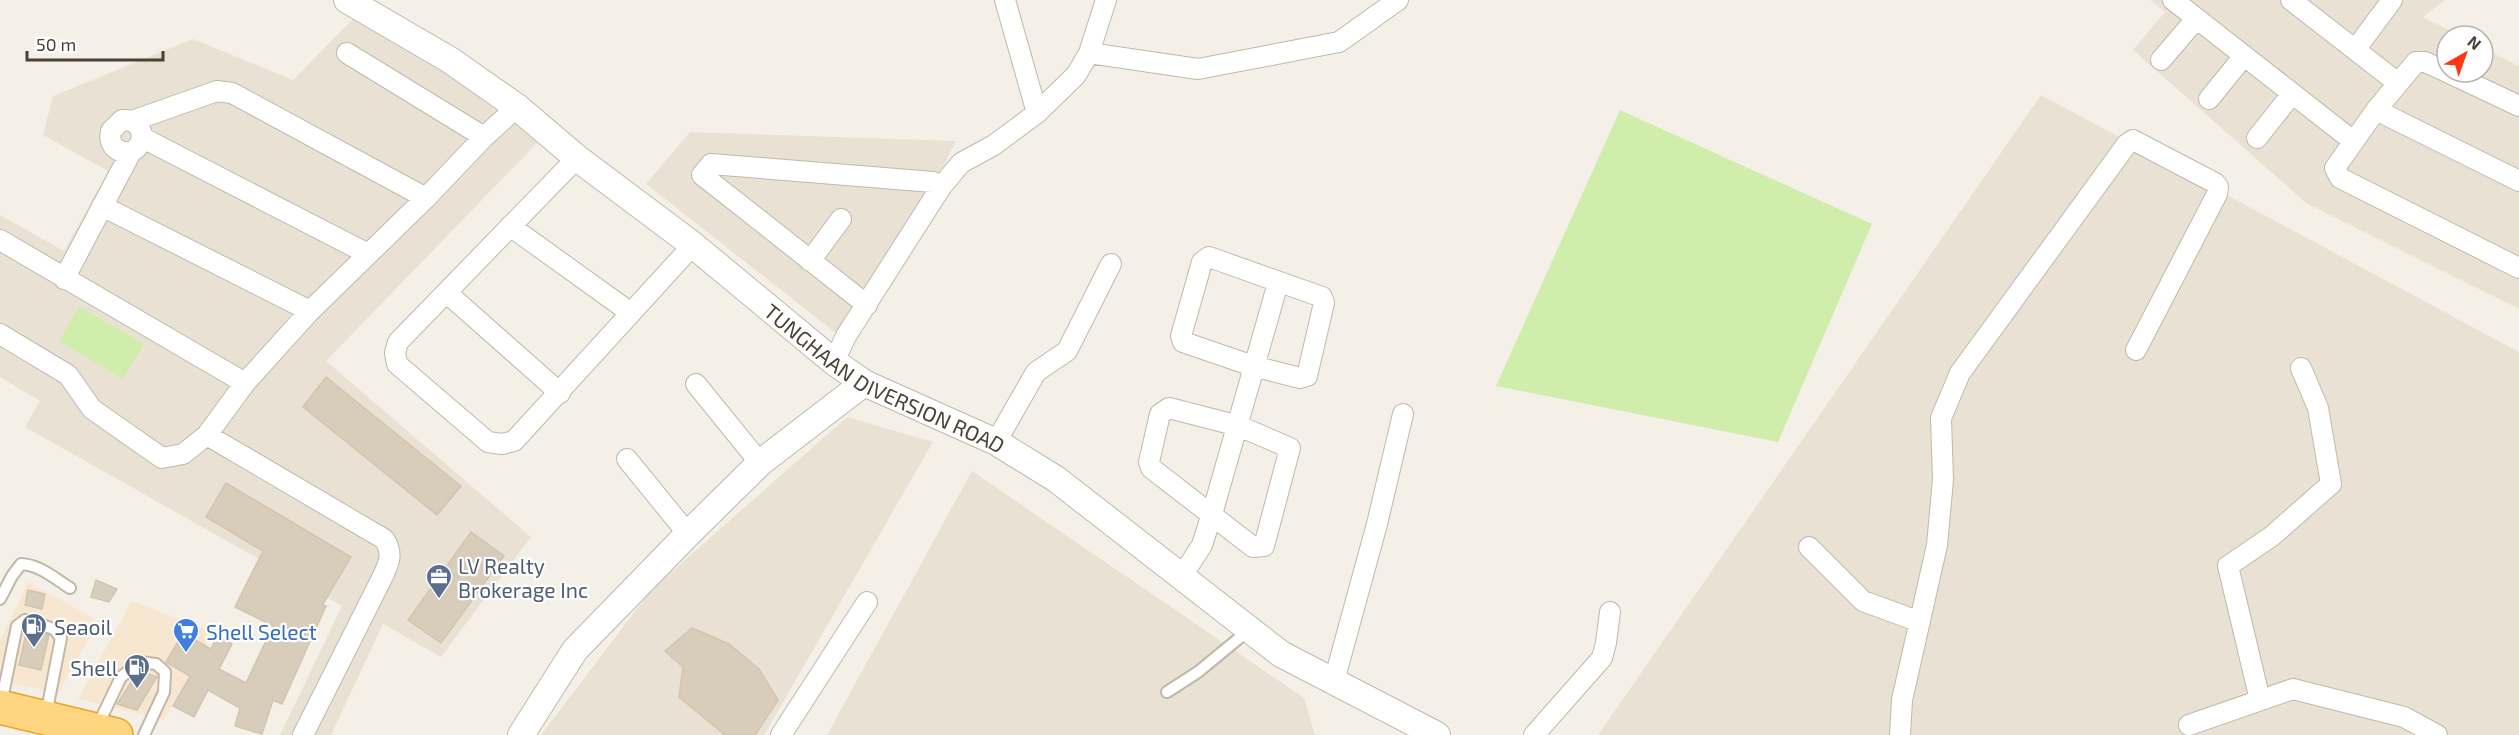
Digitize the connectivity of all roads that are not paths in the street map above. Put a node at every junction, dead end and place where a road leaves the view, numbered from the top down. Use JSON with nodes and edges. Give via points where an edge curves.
{"nodes":[{"id":1,"x":348,"y":0,"type":"edge"},
{"id":2,"x":1005,"y":0,"type":"edge"},
{"id":3,"x":1106,"y":0,"type":"edge"},
{"id":4,"x":1398,"y":0,"type":"edge"},
{"id":5,"x":2173,"y":0,"type":"edge"},
{"id":6,"x":2291,"y":0,"type":"edge"},
{"id":7,"x":2392,"y":0,"type":"edge"},
{"id":8,"x":2196,"y":19,"type":"junction"},
{"id":9,"x":2355,"y":50,"type":"junction"},
{"id":10,"x":347,"y":53,"type":"dead end"},
{"id":11,"x":1089,"y":53,"type":"junction"},
{"id":12,"x":2244,"y":56,"type":"junction"},
{"id":13,"x":2161,"y":60,"type":"dead end"},
{"id":14,"x":2435,"y":67,"type":"edge"},
{"id":15,"x":2398,"y":82,"type":"junction"},
{"id":16,"x":2472,"y":84,"type":"edge"},
{"id":17,"x":2292,"y":94,"type":"junction"},
{"id":18,"x":2209,"y":99,"type":"dead end"},
{"id":19,"x":2519,"y":106,"type":"edge"},
{"id":20,"x":517,"y":107,"type":"junction"},
{"id":21,"x":2376,"y":110,"type":"junction"},
{"id":22,"x":1037,"y":113,"type":"junction"},
{"id":23,"x":132,"y":121,"type":"junction"},
{"id":24,"x":484,"y":136,"type":"junction"},
{"id":25,"x":2257,"y":138,"type":"dead end"},
{"id":26,"x":2353,"y":141,"type":"junction"},
{"id":27,"x":137,"y":145,"type":"junction"},
{"id":28,"x":577,"y":158,"type":"junction"},
{"id":29,"x":2519,"y":181,"type":"edge"},
{"id":30,"x":941,"y":187,"type":"junction"},
{"id":31,"x":426,"y":198,"type":"junction"},
{"id":32,"x":102,"y":206,"type":"junction"},
{"id":33,"x":841,"y":219,"type":"dead end"},
{"id":34,"x":510,"y":226,"type":"junction"},
{"id":35,"x":0,"y":240,"type":"edge"},
{"id":36,"x":693,"y":245,"type":"junction"},
{"id":37,"x":368,"y":254,"type":"junction"},
{"id":38,"x":810,"y":261,"type":"junction"},
{"id":39,"x":1111,"y":264,"type":"dead end"},
{"id":40,"x":2519,"y":268,"type":"edge"},
{"id":41,"x":64,"y":279,"type":"junction"},
{"id":42,"x":1278,"y":283,"type":"junction"},
{"id":43,"x":447,"y":293,"type":"junction"},
{"id":44,"x":867,"y":305,"type":"junction"},
{"id":45,"x":310,"y":311,"type":"junction"},
{"id":46,"x":631,"y":313,"type":"junction"},
{"id":47,"x":0,"y":334,"type":"edge"},
{"id":48,"x":2136,"y":350,"type":"dead end"},
{"id":49,"x":834,"y":362,"type":"junction"},
{"id":50,"x":1253,"y":366,"type":"junction"},
{"id":51,"x":2301,"y":368,"type":"dead end"},
{"id":52,"x":245,"y":383,"type":"junction"},
{"id":53,"x":864,"y":383,"type":"junction"},
{"id":54,"x":696,"y":384,"type":"dead end"},
{"id":55,"x":560,"y":393,"type":"junction"},
{"id":56,"x":1403,"y":414,"type":"dead end"},
{"id":57,"x":1239,"y":426,"type":"junction"},
{"id":58,"x":207,"y":435,"type":"junction"},
{"id":59,"x":996,"y":442,"type":"junction"},
{"id":60,"x":627,"y":459,"type":"dead end"},
{"id":61,"x":760,"y":463,"type":"junction"},
{"id":62,"x":1212,"y":514,"type":"junction"},
{"id":63,"x":688,"y":534,"type":"junction"},
{"id":64,"x":1809,"y":548,"type":"dead end"},
{"id":65,"x":1182,"y":576,"type":"junction"},
{"id":66,"x":70,"y":588,"type":"dead end"},
{"id":67,"x":0,"y":599,"type":"edge"},
{"id":68,"x":867,"y":602,"type":"dead end"},
{"id":69,"x":1610,"y":612,"type":"dead end"},
{"id":70,"x":1920,"y":622,"type":"junction"},
{"id":71,"x":1249,"y":630,"type":"junction"},
{"id":72,"x":1334,"y":681,"type":"junction"},
{"id":73,"x":1167,"y":692,"type":"dead end"},
{"id":74,"x":2260,"y":700,"type":"junction"},
{"id":75,"x":0,"y":707,"type":"edge"},
{"id":76,"x":46,"y":718,"type":"junction"},
{"id":77,"x":2189,"y":725,"type":"dead end"},
{"id":78,"x":106,"y":733,"type":"edge"},
{"id":79,"x":2433,"y":734,"type":"edge"},
{"id":80,"x":144,"y":735,"type":"edge"},
{"id":81,"x":303,"y":735,"type":"edge"},
{"id":82,"x":521,"y":735,"type":"edge"},
{"id":83,"x":781,"y":735,"type":"edge"},
{"id":84,"x":1437,"y":735,"type":"edge"},
{"id":85,"x":1534,"y":735,"type":"edge"},
{"id":86,"x":1900,"y":735,"type":"edge"}],
"edges":[{"from":1,"to":20,"type":"street","name":"TUNGHAAN DIVERSION ROAD","via":[[450,60]]},
{"from":2,"to":22,"type":"street"},
{"from":3,"to":11,"type":"street"},
{"from":4,"to":11,"type":"street","via":[[1340,42],[1198,69]]},
{"from":5,"to":8,"type":"street"},
{"from":6,"to":9,"type":"street"},
{"from":7,"to":9,"type":"street"},
{"from":8,"to":12,"type":"street"},
{"from":8,"to":13,"type":"street"},
{"from":9,"to":15,"type":"street"},
{"from":10,"to":24,"type":"street"},
{"from":11,"to":22,"type":"street","via":[[1076,75]]},
{"from":12,"to":17,"type":"street"},
{"from":12,"to":18,"type":"street"},
{"from":14,"to":15,"type":"street","via":[[2417,61]]},
{"from":15,"to":21,"type":"street"},
{"from":16,"to":19,"type":"street"},
{"from":17,"to":25,"type":"street"},
{"from":17,"to":26,"type":"street"},
{"from":20,"to":24,"type":"street"},
{"from":20,"to":28,"type":"street","name":"TUNGHAAN DIVERSION ROAD"},
{"from":21,"to":26,"type":"street"},
{"from":21,"to":29,"type":"street"},
{"from":22,"to":30,"type":"street","via":[[994,145],[961,163]]},
{"from":23,"to":27,"type":"street","via":[[140,128]]},
{"from":23,"to":27,"type":"street","via":[[117,123],[110,136],[116,149]]},
{"from":23,"to":31,"type":"street","via":[[217,91],[232,93]]},
{"from":24,"to":31,"type":"street"},
{"from":26,"to":40,"type":"street","via":[[2335,168],[2340,178]]},
{"from":27,"to":32,"type":"street"},
{"from":27,"to":37,"type":"street"},
{"from":28,"to":34,"type":"street"},
{"from":28,"to":36,"type":"street","name":"TUNGHAAN DIVERSION ROAD"},
{"from":30,"to":38,"type":"street","via":[[933,182],[711,164],[702,176]]},
{"from":30,"to":44,"type":"street"},
{"from":31,"to":37,"type":"street"},
{"from":32,"to":41,"type":"street"},
{"from":32,"to":45,"type":"street"},
{"from":33,"to":38,"type":"street"},
{"from":34,"to":43,"type":"street"},
{"from":34,"to":46,"type":"street"},
{"from":35,"to":41,"type":"street"},
{"from":36,"to":46,"type":"street"},
{"from":36,"to":49,"type":"street","name":"TUNGHAAN DIVERSION ROAD"},
{"from":37,"to":45,"type":"street"},
{"from":38,"to":44,"type":"street"},
{"from":39,"to":59,"type":"street","via":[[1067,351],[1036,372]]},
{"from":41,"to":52,"type":"street"},
{"from":42,"to":50,"type":"street"},
{"from":42,"to":50,"type":"street","via":[[1323,300],[1306,376],[1300,378]]},
{"from":42,"to":50,"type":"street","via":[[1209,257],[1202,262],[1182,339],[1186,345]]},
{"from":43,"to":55,"type":"street"},
{"from":43,"to":55,"type":"street","via":[[398,342],[397,364],[488,442],[514,441]]},
{"from":44,"to":49,"type":"street"},
{"from":45,"to":52,"type":"street"},
{"from":46,"to":55,"type":"street"},
{"from":47,"to":58,"type":"street","via":[[68,375],[92,409],[162,458],[183,454]]},
{"from":48,"to":70,"type":"street","via":[[2218,187],[2133,140],[1960,373],[1944,409],[1937,545]]},
{"from":49,"to":53,"type":"street","name":"TUNGHAAN DIVERSION ROAD"},
{"from":50,"to":57,"type":"street"},
{"from":51,"to":74,"type":"street","via":[[2318,408],[2331,484],[2272,536],[2228,566]]},
{"from":52,"to":58,"type":"street"},
{"from":53,"to":59,"type":"street","name":"TUNGHAAN DIVERSION ROAD"},
{"from":53,"to":61,"type":"street"},
{"from":54,"to":61,"type":"street"},
{"from":56,"to":72,"type":"street"},
{"from":57,"to":62,"type":"street"},
{"from":57,"to":62,"type":"street","via":[[1169,408],[1160,414],[1151,468]]},
{"from":57,"to":62,"type":"street","via":[[1290,448],[1264,546],[1253,546]]},
{"from":58,"to":81,"type":"street","via":[[384,539],[390,548],[383,576]]},
{"from":59,"to":65,"type":"street","name":"TUNGHAAN DIVERSION ROAD","via":[[1056,479]]},
{"from":60,"to":63,"type":"street"},
{"from":61,"to":63,"type":"street"},
{"from":62,"to":65,"type":"street","via":[[1202,545]]},
{"from":63,"to":82,"type":"street","via":[[575,650]]},
{"from":64,"to":70,"type":"street","via":[[1863,601]]},
{"from":65,"to":71,"type":"street","name":"TUNGHAAN DIVERSION ROAD"},
{"from":66,"to":67,"type":"lane","via":[[43,570],[21,564]]},
{"from":68,"to":83,"type":"street"},
{"from":69,"to":85,"type":"street","via":[[1602,658]]},
{"from":70,"to":86,"type":"street","via":[[1902,700]]},
{"from":71,"to":72,"type":"street","name":"TUNGHAAN DIVERSION ROAD","via":[[1281,654]]},
{"from":71,"to":73,"type":"lane"},
{"from":72,"to":84,"type":"street","name":"TUNGHAAN DIVERSION ROAD"},
{"from":74,"to":77,"type":"street"},
{"from":74,"to":79,"type":"street","via":[[2293,689],[2404,717]]},
{"from":75,"to":76,"type":"highway"},
{"from":75,"to":76,"type":"lane","via":[[17,626],[25,620],[54,629],[61,638]]},
{"from":76,"to":78,"type":"highway"},
{"from":78,"to":80,"type":"lane","via":[[121,677],[140,662],[156,664],[165,672],[164,692]]}]}
